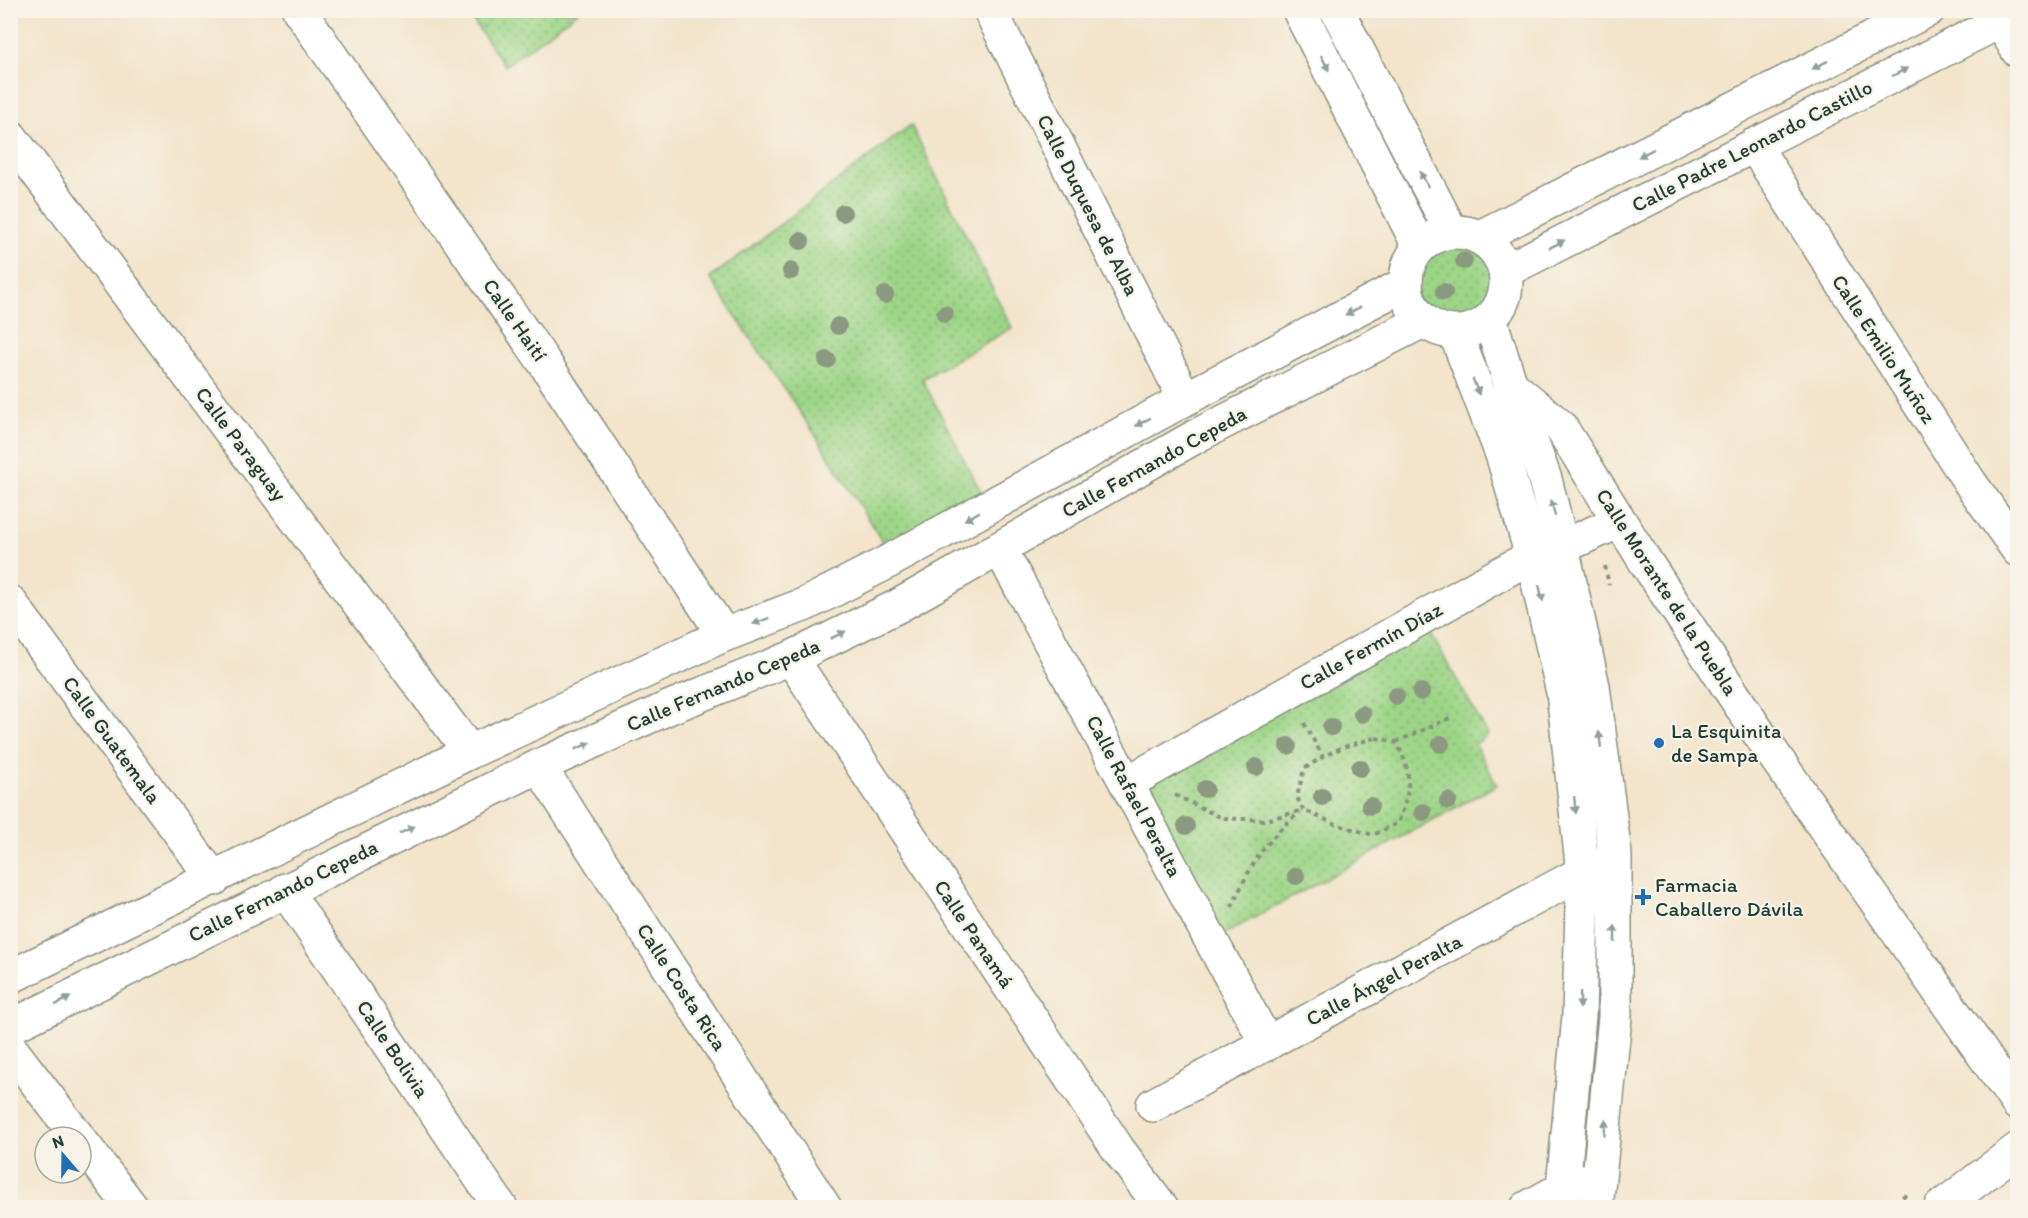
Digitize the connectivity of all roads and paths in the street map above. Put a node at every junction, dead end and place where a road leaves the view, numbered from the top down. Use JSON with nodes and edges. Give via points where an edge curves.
{"nodes":[{"id":1,"x":299,"y":10,"type":"edge"},
{"id":2,"x":990,"y":10,"type":"edge"},
{"id":3,"x":1299,"y":10,"type":"edge"},
{"id":4,"x":1337,"y":10,"type":"edge"},
{"id":5,"x":1928,"y":10,"type":"edge"},
{"id":6,"x":1996,"y":16,"type":"edge"},
{"id":7,"x":2018,"y":51,"type":"edge"},
{"id":8,"x":10,"y":136,"type":"edge"},
{"id":9,"x":1754,"y":145,"type":"junction"},
{"id":10,"x":1465,"y":234,"type":"junction"},
{"id":11,"x":1419,"y":246,"type":"junction"},
{"id":12,"x":1505,"y":271,"type":"junction"},
{"id":13,"x":1405,"y":284,"type":"junction"},
{"id":14,"x":1490,"y":319,"type":"junction"},
{"id":15,"x":1423,"y":321,"type":"junction"},
{"id":16,"x":1455,"y":332,"type":"junction"},
{"id":17,"x":1511,"y":386,"type":"junction"},
{"id":18,"x":1185,"y":399,"type":"junction"},
{"id":19,"x":1620,"y":521,"type":"junction"},
{"id":20,"x":1000,"y":549,"type":"junction"},
{"id":21,"x":2018,"y":550,"type":"edge"},
{"id":22,"x":1547,"y":551,"type":"junction"},
{"id":23,"x":10,"y":602,"type":"edge"},
{"id":24,"x":724,"y":635,"type":"junction"},
{"id":25,"x":791,"y":658,"type":"junction"},
{"id":26,"x":1450,"y":718,"type":"dead end"},
{"id":27,"x":1396,"y":742,"type":"junction"},
{"id":28,"x":470,"y":752,"type":"junction"},
{"id":29,"x":538,"y":766,"type":"junction"},
{"id":30,"x":1138,"y":777,"type":"junction"},
{"id":31,"x":1303,"y":810,"type":"junction"},
{"id":32,"x":1615,"y":855,"type":"junction"},
{"id":33,"x":1583,"y":873,"type":"junction"},
{"id":34,"x":214,"y":879,"type":"junction"},
{"id":35,"x":285,"y":890,"type":"junction"},
{"id":36,"x":1212,"y":941,"type":"junction"},
{"id":37,"x":10,"y":977,"type":"edge"},
{"id":38,"x":10,"y":1027,"type":"edge"},
{"id":39,"x":1267,"y":1044,"type":"junction"},
{"id":40,"x":10,"y":1048,"type":"edge"},
{"id":41,"x":2018,"y":1104,"type":"edge"},
{"id":42,"x":1153,"y":1105,"type":"dead end"},
{"id":43,"x":69,"y":1125,"type":"edge"},
{"id":44,"x":2018,"y":1149,"type":"edge"},
{"id":45,"x":93,"y":1156,"type":"edge"},
{"id":46,"x":1601,"y":1168,"type":"junction"},
{"id":47,"x":1562,"y":1198,"type":"edge"},
{"id":48,"x":132,"y":1208,"type":"edge"},
{"id":49,"x":501,"y":1208,"type":"edge"},
{"id":50,"x":825,"y":1208,"type":"edge"},
{"id":51,"x":1162,"y":1208,"type":"edge"},
{"id":52,"x":1527,"y":1208,"type":"edge"},
{"id":53,"x":1596,"y":1208,"type":"edge"},
{"id":54,"x":1940,"y":1208,"type":"edge"}],
"edges":[{"from":1,"to":24,"type":"street","name":"Calle Haití","via":[[544,362]]},
{"from":2,"to":18,"type":"street","name":"Calle Duquesa de Alba"},
{"from":3,"to":11,"type":"street","one_way":true},
{"from":10,"to":4,"type":"street","one_way":true},
{"from":5,"to":10,"type":"street","name":"Calle Padre Leonardo Castillo","one_way":true},
{"from":6,"to":7,"type":"street"},
{"from":9,"to":6,"type":"street","name":"Calle Padre Leonardo Castillo","one_way":true},
{"from":8,"to":28,"type":"street","name":"Calle Paraguay"},
{"from":12,"to":9,"type":"street","name":"Calle Padre Leonardo Castillo","one_way":true},
{"from":9,"to":21,"type":"street","name":"Calle Emilio Muñoz","via":[[1969,481]]},
{"from":10,"to":11,"type":"street","via":[[1434,236]]},
{"from":10,"to":12,"type":"street","via":[[1496,251]]},
{"from":11,"to":13,"type":"street","via":[[1408,264]]},
{"from":12,"to":14,"type":"street","via":[[1506,288]]},
{"from":13,"to":15,"type":"street","via":[[1410,304]]},
{"from":13,"to":18,"type":"street","name":"Calle Fernando Cepeda","one_way":true},
{"from":14,"to":16,"type":"street","via":[[1474,329]]},
{"from":14,"to":17,"type":"street"},
{"from":15,"to":16,"type":"street"},
{"from":15,"to":20,"type":"street","name":"Calle Fernando Cepeda","via":[[1200,434]]},
{"from":16,"to":22,"type":"street","one_way":true,"via":[[1503,457]]},
{"from":17,"to":19,"type":"street","name":"Calle Morante de la Puebla","via":[[1560,426]]},
{"from":22,"to":17,"type":"street","one_way":true,"via":[[1545,479]]},
{"from":18,"to":24,"type":"street","name":"Calle Fernando Cepeda","one_way":true,"via":[[806,604]]},
{"from":19,"to":22,"type":"street","name":"Calle Fermín Díaz"},
{"from":19,"to":41,"type":"street","name":"Calle Morante de la Puebla","via":[[1762,738]]},
{"from":25,"to":20,"type":"street","name":"Calle Fernando Cepeda","one_way":true,"via":[[898,606]]},
{"from":20,"to":30,"type":"street","name":"Calle Rafael Peralta"},
{"from":22,"to":30,"type":"street","name":"Calle Fermín Díaz"},
{"from":32,"to":22,"type":"street","one_way":true,"via":[[1593,686]]},
{"from":22,"to":33,"type":"street","one_way":true},
{"from":23,"to":34,"type":"street","name":"Calle Guatemala"},
{"from":24,"to":28,"type":"street","name":"Calle Fernando Cepeda"},
{"from":29,"to":25,"type":"street","name":"Calle Fernando Cepeda","one_way":true},
{"from":25,"to":51,"type":"street","name":"Calle Panamá","via":[[1111,1140]]},
{"from":26,"to":27,"type":"path"},
{"from":27,"to":31,"type":"path","via":[[1376,738],[1342,746],[1304,769],[1297,796]]},
{"from":27,"to":31,"type":"path","via":[[1406,761],[1408,798],[1398,823],[1373,835]]},
{"from":28,"to":34,"type":"street","name":"Calle Fernando Cepeda"},
{"from":35,"to":29,"type":"street","name":"Calle Fernando Cepeda","one_way":true},
{"from":29,"to":50,"type":"street","name":"Calle Costa Rica"},
{"from":30,"to":31,"type":"path","via":[[1222,818],[1266,820]]},
{"from":30,"to":36,"type":"street","name":"Calle Rafael Peralta"},
{"from":31,"to":36,"type":"path","via":[[1261,851]]},
{"from":32,"to":33,"type":"street","name":"Calle Ángel Peralta"},
{"from":46,"to":32,"type":"street","one_way":true,"via":[[1615,1017]]},
{"from":33,"to":39,"type":"street","name":"Calle Ángel Peralta"},
{"from":33,"to":47,"type":"street","one_way":true,"via":[[1579,1016]]},
{"from":34,"to":37,"type":"street","name":"Calle Fernando Cepeda"},
{"from":38,"to":35,"type":"street","name":"Calle Fernando Cepeda","one_way":true},
{"from":35,"to":49,"type":"street","name":"Calle Bolivia"},
{"from":36,"to":39,"type":"street","name":"Calle Rafael Peralta"},
{"from":39,"to":42,"type":"street","name":"Calle Ángel Peralta"},
{"from":40,"to":43,"type":"street"},
{"from":44,"to":54,"type":"street"},
{"from":45,"to":48,"type":"street"},
{"from":46,"to":47,"type":"street"},
{"from":46,"to":53,"type":"street"},
{"from":47,"to":52,"type":"street"}]}
